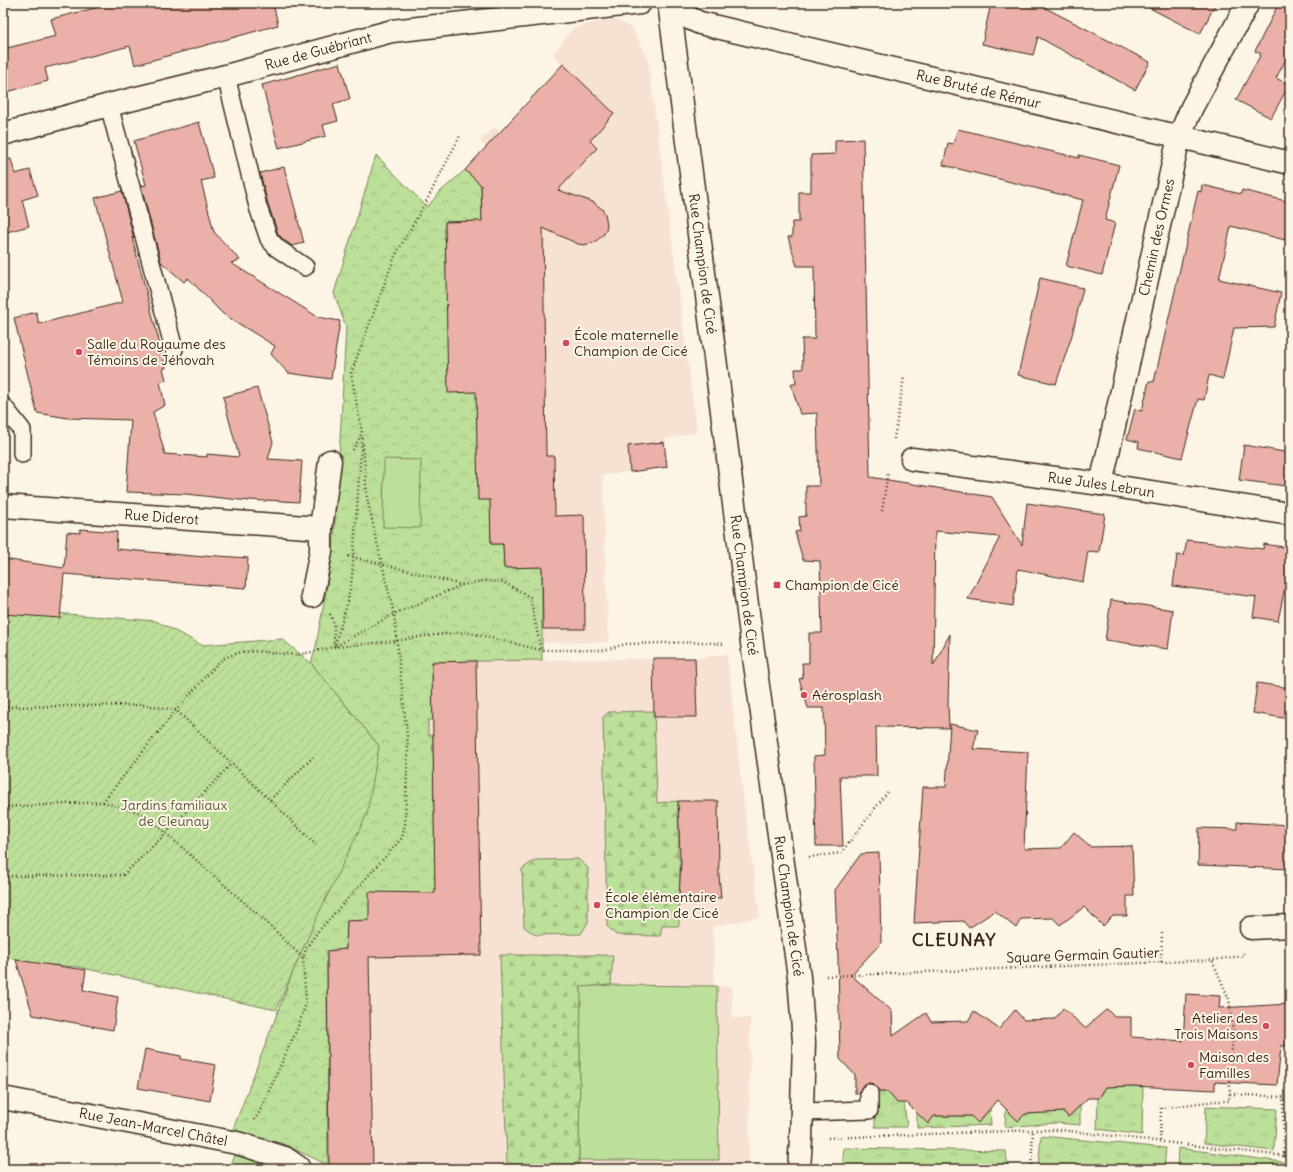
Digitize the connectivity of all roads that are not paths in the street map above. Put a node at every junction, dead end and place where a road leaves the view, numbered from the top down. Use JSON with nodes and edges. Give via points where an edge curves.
{"nodes":[{"id":1,"x":640,"y":3,"type":"edge"},
{"id":2,"x":669,"y":3,"type":"edge"},
{"id":3,"x":672,"y":3,"type":"edge"},
{"id":4,"x":1248,"y":3,"type":"edge"},
{"id":5,"x":490,"y":11,"type":"edge"},
{"id":6,"x":226,"y":76,"type":"junction"},
{"id":7,"x":109,"y":105,"type":"junction"},
{"id":8,"x":3,"y":134,"type":"edge"},
{"id":9,"x":1179,"y":137,"type":"junction"},
{"id":10,"x":1290,"y":163,"type":"edge"},
{"id":11,"x":305,"y":267,"type":"dead end"},
{"id":12,"x":174,"y":349,"type":"dead end"},
{"id":13,"x":3,"y":406,"type":"edge"},
{"id":14,"x":22,"y":454,"type":"dead end"},
{"id":15,"x":912,"y":460,"type":"dead end"},
{"id":16,"x":330,"y":461,"type":"road end"},
{"id":17,"x":1101,"y":484,"type":"junction"},
{"id":18,"x":3,"y":506,"type":"edge"},
{"id":19,"x":1290,"y":514,"type":"edge"},
{"id":20,"x":321,"y":528,"type":"junction"},
{"id":21,"x":312,"y":596,"type":"road end"},
{"id":22,"x":1290,"y":926,"type":"edge"},
{"id":23,"x":1251,"y":928,"type":"road end"},
{"id":24,"x":869,"y":1093,"type":"dead end"},
{"id":25,"x":3,"y":1098,"type":"edge"},
{"id":26,"x":802,"y":1112,"type":"junction"},
{"id":27,"x":299,"y":1169,"type":"edge"},
{"id":28,"x":799,"y":1169,"type":"edge"}],
"edges":[{"from":1,"to":5,"type":"street","name":"Rue de Guébriant"},
{"from":2,"to":26,"type":"street","name":"Rue Champion de Cicé","via":[[752,643],[799,978],[804,1042]]},
{"from":3,"to":9,"type":"street","name":"Rue Bruté de Rémur","via":[[689,18],[700,23]]},
{"from":4,"to":9,"type":"street","name":"Chemin des Ormes","via":[[1192,107]]},
{"from":5,"to":6,"type":"street","name":"Rue de Guébriant","via":[[392,31]]},
{"from":6,"to":7,"type":"street","name":"Rue de Guébriant"},
{"from":6,"to":11,"type":"lane","via":[[258,207],[269,239]]},
{"from":7,"to":8,"type":"street","name":"Rue de Guébriant"},
{"from":7,"to":12,"type":"lane"},
{"from":9,"to":10,"type":"street","name":"Rue Bruté de Rémur"},
{"from":9,"to":17,"type":"street","name":"Chemin des Ormes"},
{"from":13,"to":14,"type":"lane","via":[[22,430]]},
{"from":15,"to":17,"type":"street","name":"Rue Jules Lebrun"},
{"from":16,"to":20,"type":"street"},
{"from":17,"to":19,"type":"street","name":"Rue Jules Lebrun"},
{"from":18,"to":20,"type":"street","name":"Rue Diderot"},
{"from":20,"to":21,"type":"street","via":[[321,551]]},
{"from":22,"to":23,"type":"street"},
{"from":24,"to":26,"type":"lane","via":[[869,1110]]},
{"from":25,"to":27,"type":"street","name":"Rue Jean-Marcel Châtel","via":[[237,1143],[285,1158]]},
{"from":26,"to":28,"type":"street","name":"Rue Champion de Cicé"}]}
